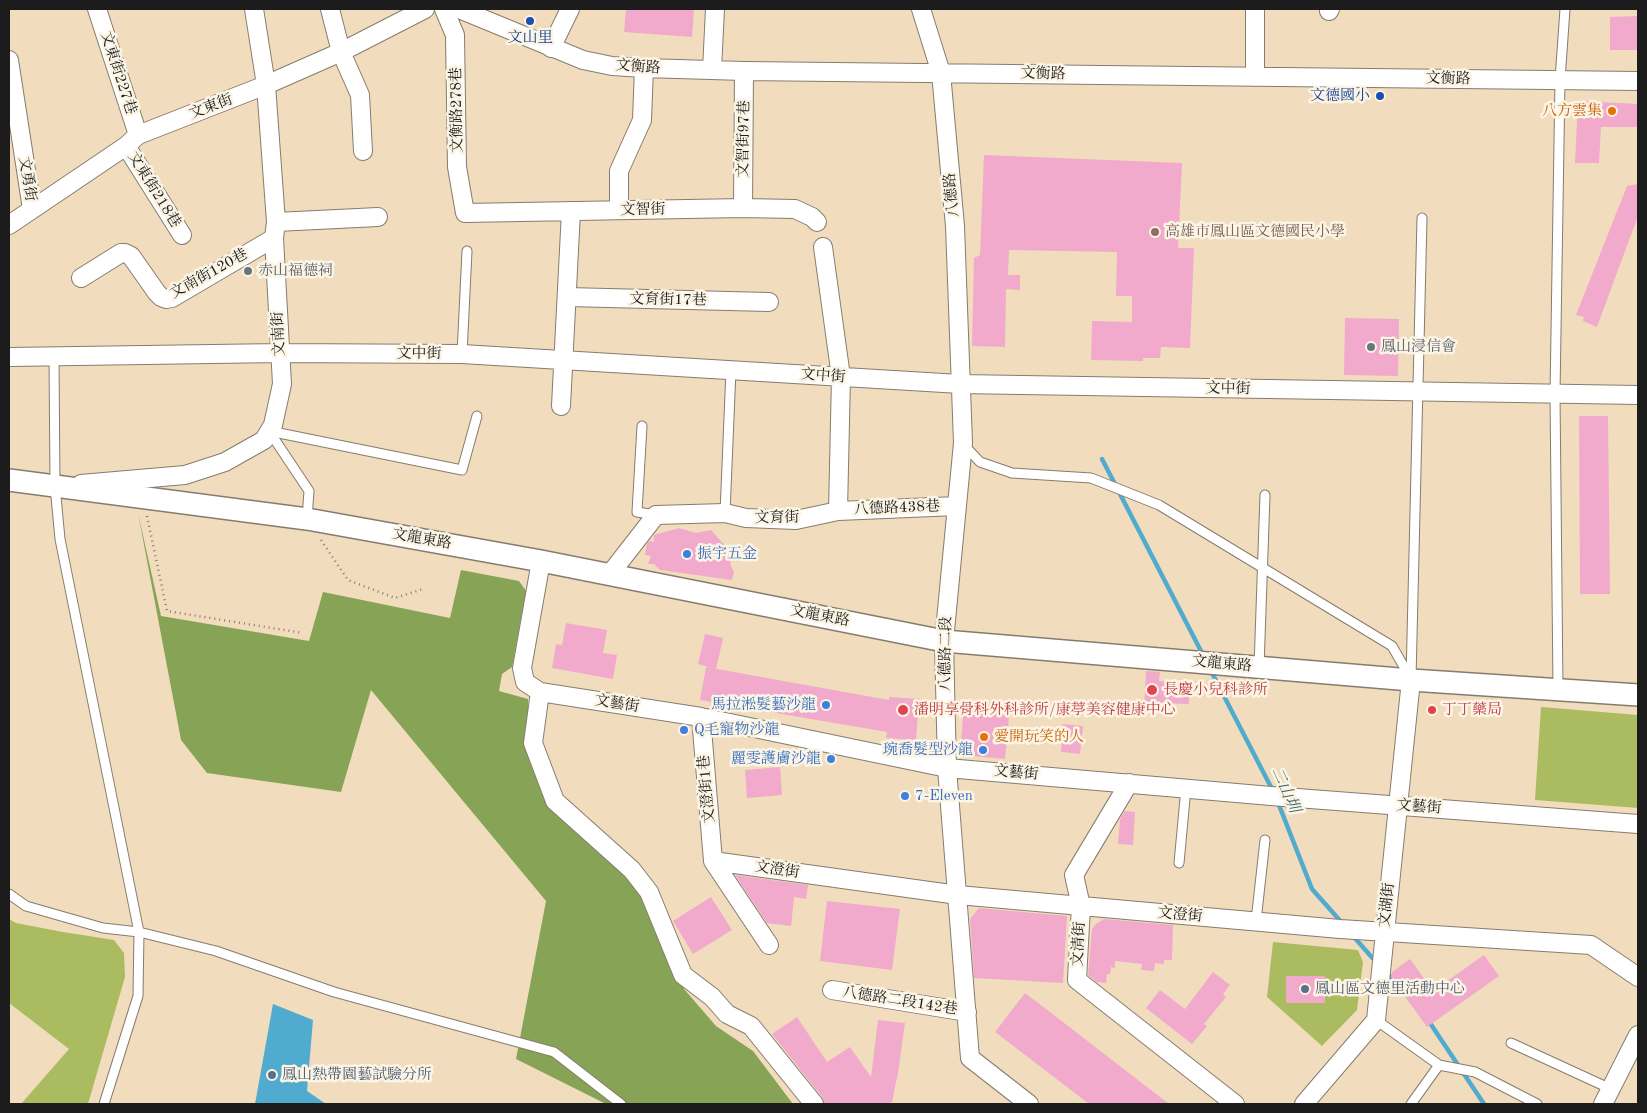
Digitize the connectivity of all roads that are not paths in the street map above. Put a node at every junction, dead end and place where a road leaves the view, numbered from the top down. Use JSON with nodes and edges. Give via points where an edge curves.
{"nodes":[{"id":1,"x":99,"y":9,"type":"edge"},
{"id":2,"x":254,"y":9,"type":"edge"},
{"id":3,"x":330,"y":9,"type":"edge"},
{"id":4,"x":425,"y":9,"type":"edge"},
{"id":5,"x":444,"y":9,"type":"edge"},
{"id":6,"x":458,"y":9,"type":"edge"},
{"id":7,"x":570,"y":9,"type":"edge"},
{"id":8,"x":715,"y":9,"type":"edge"},
{"id":9,"x":921,"y":9,"type":"edge"},
{"id":10,"x":1255,"y":9,"type":"edge"},
{"id":11,"x":1565,"y":9,"type":"edge"},
{"id":12,"x":551,"y":48,"type":"junction"},
{"id":13,"x":341,"y":52,"type":"junction"},
{"id":14,"x":9,"y":60,"type":"edge"},
{"id":15,"x":644,"y":68,"type":"junction"},
{"id":16,"x":712,"y":70,"type":"junction"},
{"id":17,"x":744,"y":71,"type":"junction"},
{"id":18,"x":941,"y":73,"type":"junction"},
{"id":19,"x":1254,"y":77,"type":"junction"},
{"id":20,"x":1560,"y":80,"type":"junction"},
{"id":21,"x":1638,"y":81,"type":"edge"},
{"id":22,"x":266,"y":85,"type":"junction"},
{"id":23,"x":132,"y":141,"type":"junction"},
{"id":24,"x":363,"y":151,"type":"dead end"},
{"id":25,"x":743,"y":208,"type":"junction"},
{"id":26,"x":32,"y":209,"type":"junction"},
{"id":27,"x":619,"y":210,"type":"junction"},
{"id":28,"x":572,"y":211,"type":"junction"},
{"id":29,"x":465,"y":213,"type":"joint"},
{"id":30,"x":378,"y":217,"type":"dead end"},
{"id":31,"x":1422,"y":218,"type":"dead end"},
{"id":32,"x":817,"y":222,"type":"dead end"},
{"id":33,"x":9,"y":225,"type":"edge"},
{"id":34,"x":275,"y":230,"type":"junction"},
{"id":35,"x":182,"y":235,"type":"dead end"},
{"id":36,"x":823,"y":246,"type":"dead end"},
{"id":37,"x":467,"y":251,"type":"dead end"},
{"id":38,"x":81,"y":278,"type":"dead end"},
{"id":39,"x":566,"y":297,"type":"junction"},
{"id":40,"x":769,"y":302,"type":"dead end"},
{"id":41,"x":280,"y":353,"type":"junction"},
{"id":42,"x":462,"y":354,"type":"junction"},
{"id":43,"x":54,"y":357,"type":"junction"},
{"id":44,"x":9,"y":358,"type":"edge"},
{"id":45,"x":563,"y":360,"type":"junction"},
{"id":46,"x":731,"y":370,"type":"junction"},
{"id":47,"x":842,"y":377,"type":"junction"},
{"id":48,"x":960,"y":384,"type":"junction"},
{"id":49,"x":1417,"y":391,"type":"junction"},
{"id":50,"x":1555,"y":394,"type":"junction"},
{"id":51,"x":1638,"y":395,"type":"edge"},
{"id":52,"x":561,"y":406,"type":"dead end"},
{"id":53,"x":477,"y":416,"type":"dead end"},
{"id":54,"x":642,"y":426,"type":"dead end"},
{"id":55,"x":269,"y":431,"type":"junction"},
{"id":56,"x":963,"y":443,"type":"junction"},
{"id":57,"x":9,"y":480,"type":"edge"},
{"id":58,"x":55,"y":486,"type":"junction"},
{"id":59,"x":1265,"y":495,"type":"dead end"},
{"id":60,"x":956,"y":506,"type":"junction"},
{"id":61,"x":838,"y":511,"type":"junction"},
{"id":62,"x":725,"y":513,"type":"junction"},
{"id":63,"x":656,"y":515,"type":"junction"},
{"id":64,"x":307,"y":518,"type":"junction"},
{"id":65,"x":541,"y":561,"type":"junction"},
{"id":66,"x":1263,"y":568,"type":"junction"},
{"id":67,"x":610,"y":574,"type":"junction"},
{"id":68,"x":944,"y":640,"type":"junction"},
{"id":69,"x":1259,"y":667,"type":"junction"},
{"id":70,"x":1411,"y":680,"type":"junction"},
{"id":71,"x":1558,"y":689,"type":"junction"},
{"id":72,"x":540,"y":692,"type":"junction"},
{"id":73,"x":1638,"y":695,"type":"edge"},
{"id":74,"x":701,"y":717,"type":"junction"},
{"id":75,"x":947,"y":768,"type":"junction"},
{"id":76,"x":1129,"y":783,"type":"junction"},
{"id":77,"x":1186,"y":788,"type":"junction"},
{"id":78,"x":1397,"y":805,"type":"junction"},
{"id":79,"x":1638,"y":824,"type":"edge"},
{"id":80,"x":1265,"y":840,"type":"dead end"},
{"id":81,"x":713,"y":861,"type":"junction"},
{"id":82,"x":1179,"y":863,"type":"dead end"},
{"id":83,"x":9,"y":894,"type":"edge"},
{"id":84,"x":958,"y":895,"type":"junction"},
{"id":85,"x":1081,"y":906,"type":"junction"},
{"id":86,"x":1256,"y":921,"type":"junction"},
{"id":87,"x":139,"y":932,"type":"junction"},
{"id":88,"x":1385,"y":932,"type":"junction"},
{"id":89,"x":769,"y":945,"type":"dead end"},
{"id":90,"x":1638,"y":978,"type":"edge"},
{"id":91,"x":832,"y":990,"type":"dead end"},
{"id":92,"x":967,"y":1012,"type":"junction"},
{"id":93,"x":1376,"y":1020,"type":"junction"},
{"id":94,"x":1638,"y":1035,"type":"edge"},
{"id":95,"x":1511,"y":1043,"type":"dead end"},
{"id":96,"x":1440,"y":1065,"type":"junction"},
{"id":97,"x":1607,"y":1097,"type":"edge"},
{"id":98,"x":104,"y":1104,"type":"edge"},
{"id":99,"x":621,"y":1104,"type":"edge"},
{"id":100,"x":814,"y":1104,"type":"edge"},
{"id":101,"x":1029,"y":1104,"type":"edge"},
{"id":102,"x":1235,"y":1104,"type":"edge"},
{"id":103,"x":1304,"y":1104,"type":"edge"},
{"id":104,"x":1411,"y":1104,"type":"edge"},
{"id":105,"x":1537,"y":1104,"type":"edge"}],
"edges":[{"from":1,"to":23,"type":"street","name":"文東街227巷"},
{"from":2,"to":22,"type":"street","name":"文南街"},
{"from":3,"to":13,"type":"street"},
{"from":4,"to":13,"type":"street","name":"文東街"},
{"from":5,"to":29,"type":"street","name":"文衡路278巷","via":[[455,35],[457,167]]},
{"from":6,"to":12,"type":"street","name":"文衡路"},
{"from":7,"to":12,"type":"street"},
{"from":8,"to":16,"type":"street"},
{"from":9,"to":18,"type":"street","name":"八德路"},
{"from":10,"to":19,"type":"street"},
{"from":11,"to":20,"type":"lane"},
{"from":12,"to":15,"type":"street","name":"文衡路","via":[[583,60]]},
{"from":13,"to":22,"type":"street","name":"文東街"},
{"from":13,"to":24,"type":"street","via":[[360,95]]},
{"from":14,"to":26,"type":"street","name":"文勇街"},
{"from":15,"to":16,"type":"street","name":"文衡路"},
{"from":15,"to":27,"type":"street","via":[[642,120],[619,172]]},
{"from":16,"to":17,"type":"street","name":"文衡路"},
{"from":17,"to":18,"type":"street","name":"文衡路"},
{"from":17,"to":25,"type":"street","name":"文智街97巷"},
{"from":18,"to":19,"type":"street","name":"文衡路"},
{"from":18,"to":48,"type":"street","name":"八德路","via":[[955,226]]},
{"from":19,"to":20,"type":"street","name":"文衡路"},
{"from":20,"to":21,"type":"street","name":"文衡路"},
{"from":20,"to":50,"type":"lane"},
{"from":22,"to":23,"type":"street","name":"文東街"},
{"from":22,"to":34,"type":"street","name":"文南街"},
{"from":23,"to":26,"type":"street","name":"文東街"},
{"from":23,"to":35,"type":"street","name":"文東街218巷"},
{"from":25,"to":27,"type":"street","name":"文智街"},
{"from":25,"to":32,"type":"street","name":"文智街","via":[[795,209]]},
{"from":26,"to":33,"type":"street","name":"文東街"},
{"from":27,"to":28,"type":"street","name":"文智街"},
{"from":28,"to":29,"type":"street","name":"文智街"},
{"from":28,"to":39,"type":"street"},
{"from":30,"to":34,"type":"street"},
{"from":31,"to":49,"type":"lane"},
{"from":34,"to":38,"type":"street","name":"文南街120巷","via":[[172,298],[161,297],[131,256],[125,253]]},
{"from":34,"to":41,"type":"street","name":"文南街"},
{"from":36,"to":47,"type":"street"},
{"from":37,"to":42,"type":"lane"},
{"from":39,"to":40,"type":"street","name":"文育街17巷"},
{"from":39,"to":45,"type":"street"},
{"from":41,"to":42,"type":"street","name":"文中街"},
{"from":41,"to":43,"type":"street","name":"文中街"},
{"from":41,"to":55,"type":"street","name":"文南街","via":[[282,384]]},
{"from":42,"to":45,"type":"street","name":"文中街"},
{"from":43,"to":44,"type":"street","name":"文中街"},
{"from":43,"to":58,"type":"lane"},
{"from":45,"to":46,"type":"street","name":"文中街"},
{"from":45,"to":52,"type":"street"},
{"from":46,"to":47,"type":"street","name":"文中街"},
{"from":46,"to":62,"type":"lane"},
{"from":47,"to":48,"type":"street","name":"文中街"},
{"from":47,"to":61,"type":"street"},
{"from":48,"to":49,"type":"street","name":"文中街"},
{"from":48,"to":56,"type":"street","name":"八德路二段"},
{"from":49,"to":50,"type":"street","name":"文中街"},
{"from":49,"to":70,"type":"lane"},
{"from":50,"to":51,"type":"street","name":"文中街"},
{"from":50,"to":71,"type":"lane"},
{"from":53,"to":55,"type":"lane","via":[[462,470]]},
{"from":54,"to":63,"type":"lane","via":[[637,512]]},
{"from":55,"to":58,"type":"street","name":"文南街","via":[[264,440],[225,462],[185,475]]},
{"from":55,"to":64,"type":"lane","via":[[309,491]]},
{"from":56,"to":60,"type":"street","name":"八德路二段"},
{"from":56,"to":66,"type":"lane","via":[[980,462],[1012,473],[1091,478],[1159,505]]},
{"from":57,"to":58,"type":"street","name":"文龍東路"},
{"from":58,"to":64,"type":"street","name":"文龍東路"},
{"from":58,"to":87,"type":"lane","via":[[60,539]]},
{"from":59,"to":66,"type":"lane"},
{"from":60,"to":61,"type":"street","name":"八德路438巷"},
{"from":60,"to":68,"type":"street","name":"八德路二段"},
{"from":61,"to":62,"type":"street","name":"文育街","via":[[796,520],[746,518]]},
{"from":62,"to":63,"type":"street","name":"文育街"},
{"from":63,"to":67,"type":"street"},
{"from":64,"to":65,"type":"street","name":"文龍東路"},
{"from":65,"to":67,"type":"street","name":"文龍東路"},
{"from":65,"to":72,"type":"street","via":[[522,668],[525,682]]},
{"from":66,"to":69,"type":"lane"},
{"from":66,"to":70,"type":"lane","via":[[1392,646]]},
{"from":67,"to":68,"type":"street","name":"文龍東路"},
{"from":68,"to":69,"type":"street","name":"文龍東路"},
{"from":68,"to":75,"type":"street","name":"八德路二段"},
{"from":69,"to":70,"type":"street","name":"文龍東路"},
{"from":70,"to":71,"type":"street","name":"文龍東路"},
{"from":70,"to":78,"type":"street","name":"文湖街"},
{"from":71,"to":73,"type":"street","name":"文龍東路"},
{"from":72,"to":74,"type":"street","name":"文藝街"},
{"from":72,"to":100,"type":"street","via":[[533,743],[555,800],[632,870],[649,892],[683,975],[712,997],[726,1014],[751,1026]]},
{"from":74,"to":75,"type":"street","name":"文藝街"},
{"from":74,"to":81,"type":"street","name":"文澄街1巷"},
{"from":75,"to":76,"type":"street","name":"文藝街"},
{"from":75,"to":84,"type":"street","name":"八德路二段"},
{"from":76,"to":77,"type":"street","name":"文藝街"},
{"from":76,"to":85,"type":"street","name":"文清街","via":[[1074,875]]},
{"from":77,"to":78,"type":"street","name":"文藝街"},
{"from":77,"to":82,"type":"lane"},
{"from":78,"to":79,"type":"street","name":"文藝街"},
{"from":78,"to":88,"type":"street","name":"文湖街"},
{"from":80,"to":86,"type":"lane"},
{"from":81,"to":84,"type":"street","name":"文澄街"},
{"from":81,"to":89,"type":"street"},
{"from":83,"to":87,"type":"lane","via":[[26,906],[103,928]]},
{"from":84,"to":85,"type":"street","name":"文澄街"},
{"from":84,"to":92,"type":"street","name":"八德路二段"},
{"from":85,"to":86,"type":"street","name":"文澄街"},
{"from":85,"to":102,"type":"street","name":"文清街","via":[[1077,980]]},
{"from":86,"to":88,"type":"street","name":"文澄街"},
{"from":87,"to":98,"type":"lane","via":[[138,996]]},
{"from":87,"to":99,"type":"lane","via":[[216,951],[334,992],[554,1052]]},
{"from":88,"to":90,"type":"street","name":"文澄街","via":[[1590,945]]},
{"from":88,"to":93,"type":"street","name":"文湖街"},
{"from":91,"to":92,"type":"street","name":"八德路二段142巷"},
{"from":92,"to":101,"type":"street","name":"八德路二段","via":[[970,1058]]},
{"from":93,"to":96,"type":"lane"},
{"from":93,"to":103,"type":"street"},
{"from":94,"to":97,"type":"street"},
{"from":95,"to":97,"type":"lane"},
{"from":96,"to":104,"type":"lane"},
{"from":96,"to":105,"type":"lane","via":[[1475,1072]]}]}
